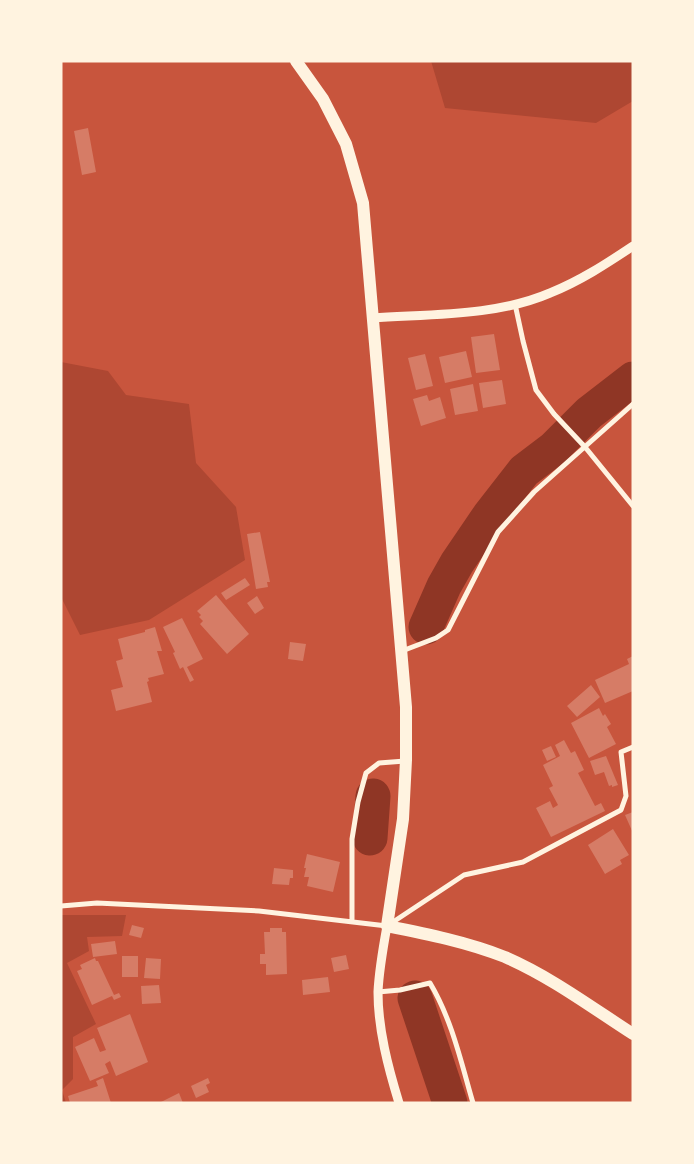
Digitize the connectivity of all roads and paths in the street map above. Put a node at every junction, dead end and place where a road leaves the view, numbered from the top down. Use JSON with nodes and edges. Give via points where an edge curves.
{"nodes":[{"id":1,"x":296,"y":61,"type":"edge"},
{"id":2,"x":633,"y":246,"type":"edge"},
{"id":3,"x":516,"y":304,"type":"junction"},
{"id":4,"x":373,"y":318,"type":"junction"},
{"id":5,"x":633,"y":404,"type":"edge"},
{"id":6,"x":585,"y":447,"type":"junction"},
{"id":7,"x":633,"y":506,"type":"edge"},
{"id":8,"x":402,"y":651,"type":"junction"},
{"id":9,"x":633,"y":747,"type":"edge"},
{"id":10,"x":406,"y":760,"type":"junction"},
{"id":11,"x":61,"y":906,"type":"edge"},
{"id":12,"x":352,"y":922,"type":"junction"},
{"id":13,"x":387,"y":926,"type":"junction"},
{"id":14,"x":378,"y":992,"type":"junction"},
{"id":15,"x":633,"y":1034,"type":"edge"},
{"id":16,"x":399,"y":1103,"type":"edge"},
{"id":17,"x":473,"y":1103,"type":"edge"}],
"edges":[{"from":1,"to":4,"type":"main road","via":[[323,99],[346,144],[363,203]]},
{"from":2,"to":3,"type":"street","via":[[598,270],[558,290]]},
{"from":3,"to":4,"type":"street"},
{"from":3,"to":6,"type":"street","via":[[536,390]]},
{"from":4,"to":8,"type":"main road"},
{"from":5,"to":6,"type":"street"},
{"from":6,"to":7,"type":"street"},
{"from":6,"to":8,"type":"street","via":[[534,492],[498,532],[448,630]]},
{"from":8,"to":10,"type":"main road"},
{"from":9,"to":13,"type":"street","via":[[621,752],[626,796],[621,810],[523,862],[464,875]]},
{"from":10,"to":12,"type":"street","via":[[379,763],[366,773],[352,839]]},
{"from":10,"to":13,"type":"main road","via":[[403,819]]},
{"from":11,"to":12,"type":"street","via":[[97,903],[250,910]]},
{"from":12,"to":13,"type":"street"},
{"from":13,"to":14,"type":"street"},
{"from":13,"to":15,"type":"main road","via":[[447,938],[505,957],[554,982]]},
{"from":14,"to":16,"type":"street","via":[[380,1024]]},
{"from":14,"to":17,"type":"street","via":[[430,983],[452,1028]]}]}
